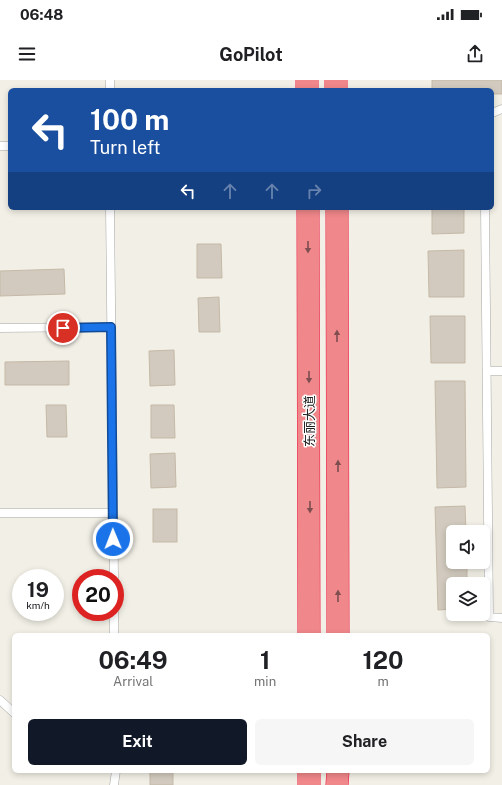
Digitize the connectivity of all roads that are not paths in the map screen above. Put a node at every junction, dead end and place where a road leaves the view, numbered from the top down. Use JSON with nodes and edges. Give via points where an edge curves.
{"nodes":[{"id":1,"x":110,"y":210,"type":"edge"},
{"id":2,"x":308,"y":210,"type":"edge"},
{"id":3,"x":337,"y":210,"type":"edge"},
{"id":4,"x":485,"y":210,"type":"edge"},
{"id":5,"x":111,"y":327,"type":"junction"},
{"id":6,"x":0,"y":328,"type":"edge"},
{"id":7,"x":487,"y":371,"type":"junction"},
{"id":8,"x":502,"y":371,"type":"edge"},
{"id":9,"x":0,"y":513,"type":"edge"},
{"id":10,"x":113,"y":513,"type":"junction"},
{"id":11,"x":114,"y":569,"type":"edge"},
{"id":12,"x":502,"y":618,"type":"edge"},
{"id":13,"x":114,"y":621,"type":"edge"},
{"id":14,"x":114,"y":633,"type":"edge"},
{"id":15,"x":309,"y":633,"type":"edge"},
{"id":16,"x":338,"y":633,"type":"edge"},
{"id":17,"x":0,"y":700,"type":"edge"},
{"id":18,"x":12,"y":711,"type":"edge"},
{"id":19,"x":116,"y":773,"type":"edge"},
{"id":20,"x":309,"y":773,"type":"edge"},
{"id":21,"x":338,"y":773,"type":"edge"},
{"id":22,"x":114,"y":785,"type":"edge"},
{"id":23,"x":309,"y":785,"type":"edge"},
{"id":24,"x":338,"y":785,"type":"edge"}],
"edges":[{"from":1,"to":5,"type":"lane"},
{"from":2,"to":15,"type":"highway","name":"东丽大道","one_way":true},
{"from":16,"to":3,"type":"highway","one_way":true},
{"from":4,"to":7,"type":"lane"},
{"from":5,"to":6,"type":"lane"},
{"from":5,"to":10,"type":"lane"},
{"from":7,"to":8,"type":"lane"},
{"from":7,"to":12,"type":"lane","via":[[489,617]]},
{"from":9,"to":10,"type":"lane"},
{"from":10,"to":11,"type":"lane"},
{"from":13,"to":14,"type":"lane"},
{"from":17,"to":18,"type":"lane"},
{"from":19,"to":22,"type":"lane"},
{"from":20,"to":23,"type":"highway"},
{"from":21,"to":24,"type":"highway"}]}
